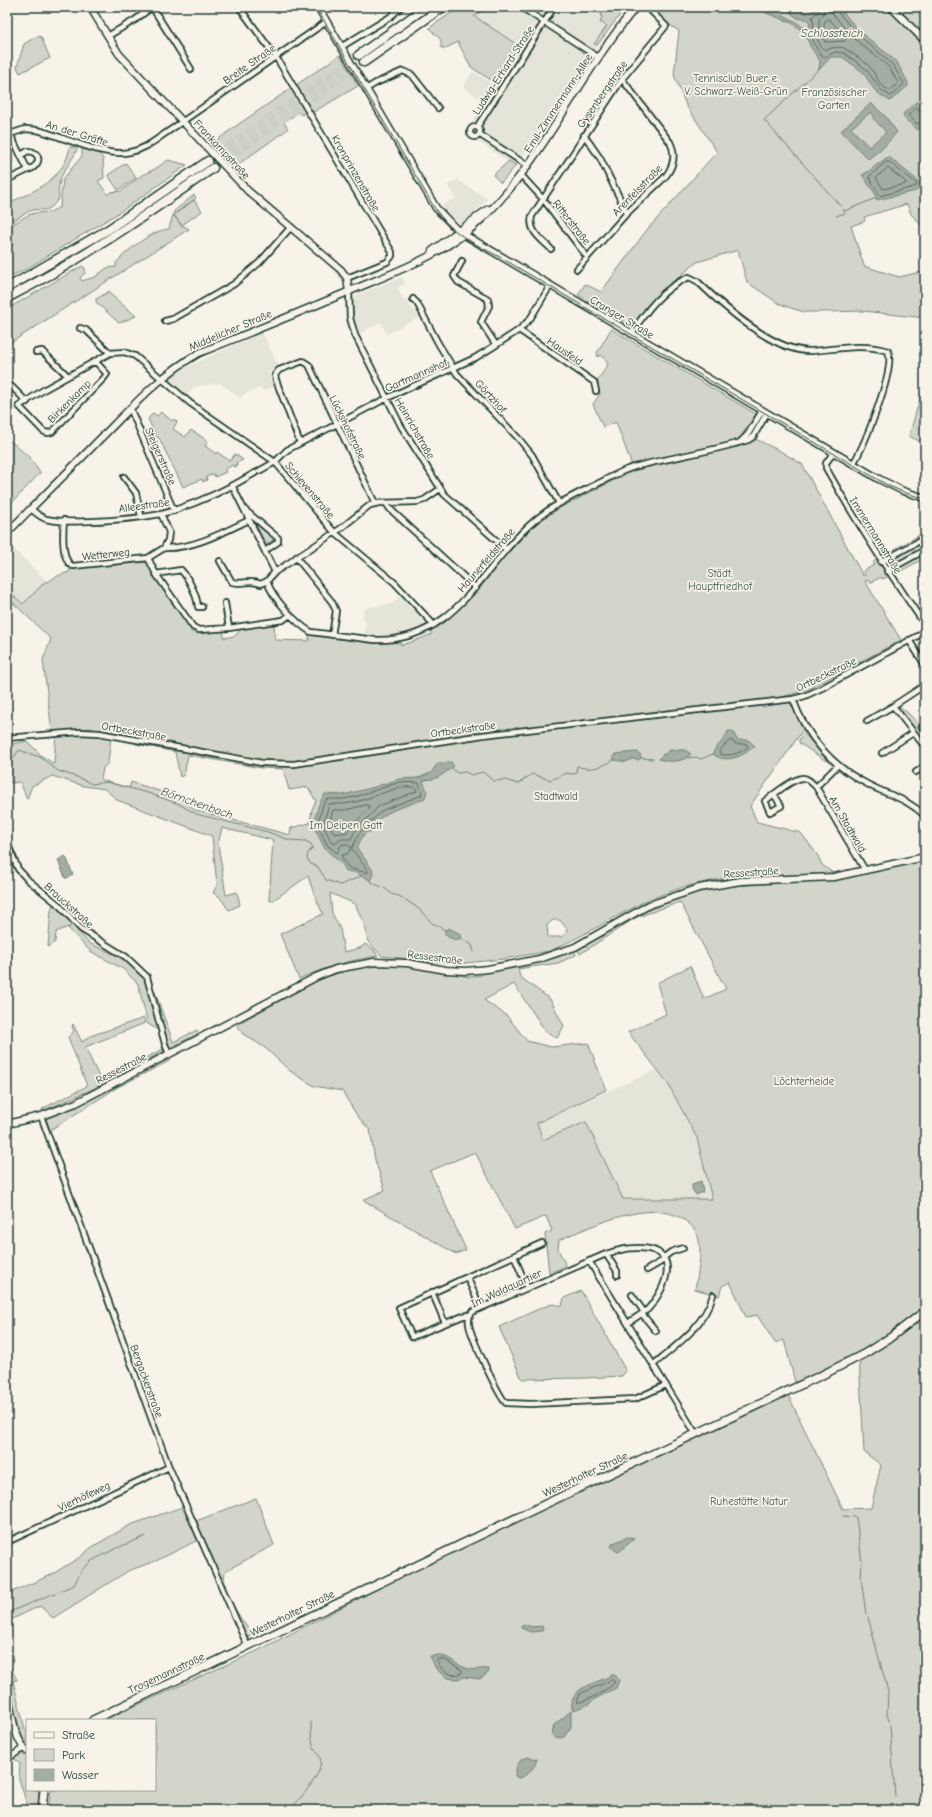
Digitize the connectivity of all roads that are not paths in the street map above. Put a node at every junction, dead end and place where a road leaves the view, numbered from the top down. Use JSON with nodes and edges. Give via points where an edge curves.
{"nodes":[{"id":1,"x":90,"y":7,"type":"edge"},
{"id":2,"x":152,"y":7,"type":"edge"},
{"id":3,"x":239,"y":7,"type":"edge"},
{"id":4,"x":318,"y":7,"type":"edge"},
{"id":5,"x":401,"y":7,"type":"edge"},
{"id":6,"x":426,"y":7,"type":"edge"},
{"id":7,"x":443,"y":7,"type":"edge"},
{"id":8,"x":520,"y":7,"type":"edge"},
{"id":9,"x":554,"y":7,"type":"edge"},
{"id":10,"x":636,"y":7,"type":"edge"},
{"id":11,"x":647,"y":7,"type":"edge"},
{"id":12,"x":892,"y":7,"type":"edge"},
{"id":13,"x":326,"y":22,"type":"junction"},
{"id":14,"x":544,"y":22,"type":"junction"},
{"id":15,"x":108,"y":36,"type":"junction"},
{"id":16,"x":925,"y":41,"type":"edge"},
{"id":17,"x":341,"y":47,"type":"junction"},
{"id":18,"x":276,"y":57,"type":"junction"},
{"id":19,"x":599,"y":58,"type":"junction"},
{"id":20,"x":191,"y":69,"type":"dead end"},
{"id":21,"x":622,"y":79,"type":"junction"},
{"id":22,"x":366,"y":89,"type":"junction"},
{"id":23,"x":438,"y":108,"type":"dead end"},
{"id":24,"x":183,"y":122,"type":"junction"},
{"id":25,"x":477,"y":128,"type":"junction"},
{"id":26,"x":479,"y":134,"type":"junction"},
{"id":27,"x":9,"y":135,"type":"edge"},
{"id":28,"x":584,"y":135,"type":"junction"},
{"id":29,"x":21,"y":155,"type":"junction"},
{"id":30,"x":528,"y":166,"type":"junction"},
{"id":31,"x":28,"y":170,"type":"junction"},
{"id":32,"x":521,"y":175,"type":"junction"},
{"id":33,"x":7,"y":180,"type":"edge"},
{"id":34,"x":543,"y":199,"type":"junction"},
{"id":35,"x":493,"y":206,"type":"junction"},
{"id":36,"x":627,"y":213,"type":"junction"},
{"id":37,"x":291,"y":227,"type":"junction"},
{"id":38,"x":458,"y":231,"type":"junction"},
{"id":39,"x":463,"y":236,"type":"junction"},
{"id":40,"x":551,"y":249,"type":"dead end"},
{"id":41,"x":587,"y":256,"type":"junction"},
{"id":42,"x":423,"y":259,"type":"junction"},
{"id":43,"x":462,"y":261,"type":"dead end"},
{"id":44,"x":577,"y":268,"type":"dead end"},
{"id":45,"x":347,"y":278,"type":"junction"},
{"id":46,"x":550,"y":286,"type":"junction"},
{"id":47,"x":7,"y":288,"type":"edge"},
{"id":48,"x":349,"y":292,"type":"junction"},
{"id":49,"x":7,"y":298,"type":"edge"},
{"id":50,"x":413,"y":299,"type":"dead end"},
{"id":51,"x":165,"y":321,"type":"dead end"},
{"id":52,"x":80,"y":328,"type":"dead end"},
{"id":53,"x":519,"y":330,"type":"junction"},
{"id":54,"x":631,"y":334,"type":"junction"},
{"id":55,"x":496,"y":345,"type":"junction"},
{"id":56,"x":36,"y":352,"type":"dead end"},
{"id":57,"x":110,"y":353,"type":"junction"},
{"id":58,"x":96,"y":361,"type":"junction"},
{"id":59,"x":454,"y":368,"type":"junction"},
{"id":60,"x":68,"y":376,"type":"junction"},
{"id":61,"x":160,"y":378,"type":"junction"},
{"id":62,"x":7,"y":382,"type":"edge"},
{"id":63,"x":596,"y":391,"type":"dead end"},
{"id":64,"x":387,"y":398,"type":"junction"},
{"id":65,"x":27,"y":402,"type":"junction"},
{"id":66,"x":130,"y":408,"type":"junction"},
{"id":67,"x":764,"y":412,"type":"junction"},
{"id":68,"x":337,"y":425,"type":"junction"},
{"id":69,"x":300,"y":443,"type":"junction"},
{"id":70,"x":834,"y":452,"type":"junction"},
{"id":71,"x":275,"y":462,"type":"junction"},
{"id":72,"x":853,"y":464,"type":"junction"},
{"id":73,"x":124,"y":477,"type":"dead end"},
{"id":74,"x":232,"y":485,"type":"junction"},
{"id":75,"x":440,"y":490,"type":"junction"},
{"id":76,"x":925,"y":498,"type":"edge"},
{"id":77,"x":375,"y":503,"type":"junction"},
{"id":78,"x":386,"y":503,"type":"junction"},
{"id":79,"x":559,"y":503,"type":"junction"},
{"id":80,"x":32,"y":508,"type":"junction"},
{"id":81,"x":244,"y":509,"type":"junction"},
{"id":82,"x":174,"y":511,"type":"junction"},
{"id":83,"x":161,"y":514,"type":"junction"},
{"id":84,"x":142,"y":516,"type":"junction"},
{"id":85,"x":64,"y":520,"type":"junction"},
{"id":86,"x":249,"y":520,"type":"junction"},
{"id":87,"x":334,"y":532,"type":"junction"},
{"id":88,"x":7,"y":533,"type":"edge"},
{"id":89,"x":925,"y":538,"type":"edge"},
{"id":90,"x":164,"y":548,"type":"junction"},
{"id":91,"x":506,"y":549,"type":"junction"},
{"id":92,"x":265,"y":550,"type":"junction"},
{"id":93,"x":925,"y":550,"type":"edge"},
{"id":94,"x":296,"y":557,"type":"junction"},
{"id":95,"x":148,"y":558,"type":"junction"},
{"id":96,"x":220,"y":561,"type":"dead end"},
{"id":97,"x":882,"y":562,"type":"junction"},
{"id":98,"x":887,"y":571,"type":"junction"},
{"id":99,"x":275,"y":572,"type":"junction"},
{"id":100,"x":156,"y":574,"type":"junction"},
{"id":101,"x":267,"y":581,"type":"junction"},
{"id":102,"x":476,"y":588,"type":"junction"},
{"id":103,"x":225,"y":603,"type":"dead end"},
{"id":104,"x":202,"y":607,"type":"dead end"},
{"id":105,"x":290,"y":615,"type":"junction"},
{"id":106,"x":434,"y":625,"type":"junction"},
{"id":107,"x":925,"y":625,"type":"edge"},
{"id":108,"x":229,"y":628,"type":"junction"},
{"id":109,"x":925,"y":632,"type":"edge"},
{"id":110,"x":332,"y":635,"type":"junction"},
{"id":111,"x":910,"y":640,"type":"junction"},
{"id":112,"x":925,"y":665,"type":"edge"},
{"id":113,"x":925,"y":685,"type":"edge"},
{"id":114,"x":793,"y":699,"type":"junction"},
{"id":115,"x":893,"y":706,"type":"junction"},
{"id":116,"x":867,"y":721,"type":"dead end"},
{"id":117,"x":913,"y":733,"type":"junction"},
{"id":118,"x":7,"y":738,"type":"edge"},
{"id":119,"x":925,"y":747,"type":"edge"},
{"id":120,"x":882,"y":753,"type":"dead end"},
{"id":121,"x":838,"y":765,"type":"junction"},
{"id":122,"x":925,"y":766,"type":"edge"},
{"id":123,"x":916,"y":772,"type":"dead end"},
{"id":124,"x":816,"y":787,"type":"junction"},
{"id":125,"x":774,"y":794,"type":"dead end"},
{"id":126,"x":925,"y":816,"type":"edge"},
{"id":127,"x":7,"y":842,"type":"edge"},
{"id":128,"x":925,"y":857,"type":"edge"},
{"id":129,"x":865,"y":870,"type":"junction"},
{"id":130,"x":170,"y":1054,"type":"junction"},
{"id":131,"x":41,"y":1116,"type":"junction"},
{"id":132,"x":7,"y":1124,"type":"edge"},
{"id":133,"x":542,"y":1243,"type":"dead end"},
{"id":134,"x":683,"y":1248,"type":"dead end"},
{"id":135,"x":606,"y":1254,"type":"junction"},
{"id":136,"x":514,"y":1256,"type":"junction"},
{"id":137,"x":663,"y":1259,"type":"junction"},
{"id":138,"x":589,"y":1261,"type":"junction"},
{"id":139,"x":647,"y":1270,"type":"dead end"},
{"id":140,"x":617,"y":1275,"type":"dead end"},
{"id":141,"x":467,"y":1277,"type":"junction"},
{"id":142,"x":527,"y":1288,"type":"junction"},
{"id":143,"x":432,"y":1292,"type":"junction"},
{"id":144,"x":713,"y":1294,"type":"dead end"},
{"id":145,"x":632,"y":1295,"type":"dead end"},
{"id":146,"x":481,"y":1308,"type":"junction"},
{"id":147,"x":925,"y":1311,"type":"edge"},
{"id":148,"x":643,"y":1313,"type":"junction"},
{"id":149,"x":469,"y":1315,"type":"junction"},
{"id":150,"x":445,"y":1323,"type":"junction"},
{"id":151,"x":628,"y":1323,"type":"junction"},
{"id":152,"x":656,"y":1332,"type":"dead end"},
{"id":153,"x":654,"y":1364,"type":"junction"},
{"id":154,"x":666,"y":1385,"type":"junction"},
{"id":155,"x":696,"y":1434,"type":"junction"},
{"id":156,"x":169,"y":1467,"type":"junction"},
{"id":157,"x":7,"y":1542,"type":"edge"},
{"id":158,"x":248,"y":1647,"type":"junction"},
{"id":159,"x":7,"y":1693,"type":"edge"},
{"id":160,"x":95,"y":1719,"type":"edge"},
{"id":161,"x":10,"y":1720,"type":"edge"},
{"id":162,"x":26,"y":1750,"type":"edge"},
{"id":163,"x":7,"y":1759,"type":"edge"},
{"id":164,"x":44,"y":1791,"type":"edge"},
{"id":165,"x":42,"y":1810,"type":"edge"}],
"edges":[{"from":1,"to":15,"type":"main road","name":"Frankampstraße"},
{"from":2,"to":15,"type":"street"},
{"from":2,"to":20,"type":"street"},
{"from":3,"to":18,"type":"street"},
{"from":4,"to":13,"type":"main road","name":"Cranger Straße"},
{"from":5,"to":17,"type":"street","via":[[390,17]]},
{"from":6,"to":7,"type":"highway","via":[[361,58]]},
{"from":8,"to":14,"type":"street","name":"Ludwig-Erhard-Straße"},
{"from":9,"to":14,"type":"street","name":"Ludwig-Erhard-Straße"},
{"from":10,"to":19,"type":"main road","name":"Emil-Zimmermann-Allee"},
{"from":11,"to":21,"type":"street","name":"Gysenbergstraße","via":[[666,26]]},
{"from":12,"to":16,"type":"main road"},
{"from":13,"to":17,"type":"main road","name":"Cranger Straße"},
{"from":13,"to":18,"type":"street","name":"Breite Straße"},
{"from":14,"to":19,"type":"street","name":"Ludwig-Erhard-Straße"},
{"from":14,"to":25,"type":"street","name":"Ludwig-Erhard-Straße"},
{"from":15,"to":24,"type":"main road","name":"Frankampstraße","via":[[119,54]]},
{"from":17,"to":22,"type":"main road","name":"Cranger Straße"},
{"from":18,"to":24,"type":"street","name":"Breite Straße"},
{"from":18,"to":45,"type":"street","name":"Kronprinzenstraße","via":[[392,252],[388,262]]},
{"from":19,"to":30,"type":"main road","name":"Emil-Zimmermann-Allee"},
{"from":21,"to":28,"type":"street","name":"Gysenbergstraße"},
{"from":21,"to":36,"type":"street","name":"Arenfelsstraße","via":[[670,142],[674,153],[670,172]]},
{"from":22,"to":23,"type":"street","via":[[403,72],[412,75]]},
{"from":22,"to":38,"type":"main road","name":"Cranger Straße","via":[[436,208]]},
{"from":24,"to":27,"type":"street","name":"An der Gräfte","via":[[143,148],[129,152],[110,152],[37,130],[25,130]]},
{"from":24,"to":37,"type":"main road","name":"Frankampstraße","via":[[252,195]]},
{"from":25,"to":26,"type":"street","name":"Ludwig-Erhard-Straße"},
{"from":25,"to":26,"type":"street","name":"Ludwig-Erhard-Straße","via":[[471,128],[470,134],[475,137]]},
{"from":26,"to":30,"type":"street","name":"Ludwig-Erhard-Straße"},
{"from":27,"to":29,"type":"street"},
{"from":28,"to":34,"type":"street","name":"Gysenbergstraße"},
{"from":28,"to":36,"type":"street","via":[[600,158]]},
{"from":29,"to":31,"type":"street"},
{"from":29,"to":31,"type":"street","via":[[28,151],[38,157],[36,166]]},
{"from":30,"to":32,"type":"main road","name":"Emil-Zimmermann-Allee"},
{"from":31,"to":33,"type":"street"},
{"from":32,"to":34,"type":"street","name":"Ritterstraße"},
{"from":32,"to":35,"type":"main road","name":"Emil-Zimmermann-Allee"},
{"from":34,"to":40,"type":"street","name":"Ritterstraße","via":[[533,213],[531,226]]},
{"from":34,"to":41,"type":"street","name":"Ritterstraße"},
{"from":35,"to":38,"type":"main road","name":"Emil-Zimmermann-Allee"},
{"from":35,"to":39,"type":"main road","name":"Emil-Zimmermann-Allee"},
{"from":36,"to":41,"type":"street","name":"Arenfelsstraße"},
{"from":37,"to":45,"type":"main road","name":"Frankampstraße"},
{"from":37,"to":51,"type":"street","via":[[259,262],[234,284]]},
{"from":38,"to":39,"type":"main road","name":"Cranger Straße"},
{"from":38,"to":42,"type":"main road","name":"Middelicher Straße"},
{"from":39,"to":42,"type":"main road","name":"Middelicher Straße"},
{"from":39,"to":46,"type":"main road","name":"Cranger Straße"},
{"from":41,"to":44,"type":"street","name":"Arenfelsstraße"},
{"from":42,"to":48,"type":"main road","name":"Middelicher Straße"},
{"from":43,"to":55,"type":"street","via":[[454,276],[458,282],[488,299],[489,306],[481,322]]},
{"from":45,"to":48,"type":"main road"},
{"from":46,"to":53,"type":"street","name":"Gartmannshof","via":[[530,319]]},
{"from":46,"to":54,"type":"main road","name":"Cranger Straße"},
{"from":47,"to":49,"type":"highway","via":[[109,229],[210,165],[92,251]]},
{"from":48,"to":61,"type":"main road","name":"Middelicher Straße","via":[[199,353]]},
{"from":48,"to":64,"type":"street","name":"Heinrichstraße","via":[[350,318],[355,335]]},
{"from":50,"to":59,"type":"street","name":"Görtzhof"},
{"from":52,"to":57,"type":"street","via":[[86,330]]},
{"from":53,"to":55,"type":"street","name":"Gartmannshof"},
{"from":53,"to":63,"type":"street","name":"Hausfeld","via":[[594,382]]},
{"from":54,"to":67,"type":"main road","name":"Cranger Straße"},
{"from":54,"to":72,"type":"street","via":[[654,303],[677,282],[689,277],[697,281],[736,316],[772,339],[792,348],[811,351],[856,348],[888,351],[882,395]]},
{"from":55,"to":59,"type":"street","name":"Gartmannshof"},
{"from":56,"to":60,"type":"street","name":"Birkenkamp","via":[[42,351]]},
{"from":57,"to":58,"type":"street","name":"Birkenkamp"},
{"from":57,"to":61,"type":"street","via":[[124,352],[135,356]]},
{"from":58,"to":60,"type":"street","name":"Birkenkamp"},
{"from":58,"to":65,"type":"street","name":"Birkenkamp","via":[[107,374],[52,432],[43,431],[19,406]]},
{"from":59,"to":64,"type":"street","name":"Gartmannshof"},
{"from":59,"to":79,"type":"street","name":"Görtzhof","via":[[532,455]]},
{"from":60,"to":65,"type":"street","name":"Birkenkamp"},
{"from":61,"to":66,"type":"main road","name":"Middelicher Straße"},
{"from":61,"to":71,"type":"street","name":"Schievenstraße","via":[[190,403]]},
{"from":62,"to":65,"type":"street"},
{"from":64,"to":68,"type":"street","name":"Gartmannshof"},
{"from":64,"to":75,"type":"street","name":"Heinrichstraße"},
{"from":66,"to":80,"type":"main road","name":"Middelicher Straße"},
{"from":66,"to":82,"type":"street","name":"Steigerstraße"},
{"from":67,"to":70,"type":"main road","name":"Cranger Straße"},
{"from":67,"to":79,"type":"street","name":"Haunerfeldstraße","via":[[745,438],[736,443],[626,470]]},
{"from":68,"to":69,"type":"street","name":"Gartmannshof"},
{"from":68,"to":69,"type":"street","name":"Lückshofstraße","via":[[309,366],[304,361],[279,370],[275,375],[276,380]]},
{"from":68,"to":77,"type":"street","name":"Lückshofstraße"},
{"from":69,"to":71,"type":"street","name":"Gartmannshof","via":[[286,450]]},
{"from":70,"to":72,"type":"main road","name":"Cranger Straße"},
{"from":70,"to":97,"type":"street","name":"Immermannstraße","via":[[826,463],[826,468]]},
{"from":71,"to":74,"type":"street","name":"Alleestraße"},
{"from":71,"to":87,"type":"street","name":"Schievenstraße"},
{"from":72,"to":76,"type":"main road","name":"Cranger Straße","via":[[892,486]]},
{"from":73,"to":84,"type":"street","via":[[136,493]]},
{"from":74,"to":81,"type":"street"},
{"from":74,"to":82,"type":"street","name":"Alleestraße"},
{"from":75,"to":78,"type":"street","via":[[417,502]]},
{"from":75,"to":91,"type":"street","name":"Heinrichstraße"},
{"from":77,"to":78,"type":"street"},
{"from":77,"to":87,"type":"street"},
{"from":78,"to":102,"type":"street"},
{"from":79,"to":91,"type":"street","name":"Haunerfeldstraße","via":[[524,530]]},
{"from":80,"to":85,"type":"street","name":"Alleestraße","via":[[46,519]]},
{"from":80,"to":88,"type":"main road","name":"Middelicher Straße"},
{"from":81,"to":86,"type":"street"},
{"from":81,"to":92,"type":"street","via":[[278,538],[278,542]]},
{"from":82,"to":83,"type":"street","name":"Alleestraße"},
{"from":83,"to":84,"type":"street","name":"Alleestraße"},
{"from":83,"to":90,"type":"street","via":[[169,532]]},
{"from":84,"to":85,"type":"street","name":"Alleestraße"},
{"from":85,"to":95,"type":"street","name":"Wetterweg","via":[[64,544],[70,565]]},
{"from":86,"to":90,"type":"street","name":"Wetterweg","via":[[210,537],[174,548]]},
{"from":86,"to":92,"type":"street"},
{"from":87,"to":94,"type":"street"},
{"from":87,"to":106,"type":"street","name":"Schievenstraße","via":[[395,583]]},
{"from":89,"to":97,"type":"street"},
{"from":90,"to":95,"type":"street","name":"Wetterweg"},
{"from":91,"to":102,"type":"street","name":"Haunerfeldstraße"},
{"from":92,"to":99,"type":"street"},
{"from":93,"to":98,"type":"street"},
{"from":94,"to":99,"type":"street"},
{"from":94,"to":110,"type":"street","via":[[332,602],[336,611]]},
{"from":95,"to":100,"type":"street"},
{"from":96,"to":101,"type":"street","via":[[232,582],[254,580],[261,584]]},
{"from":97,"to":98,"type":"street","name":"Immermannstraße"},
{"from":98,"to":107,"type":"street","name":"Immermannstraße"},
{"from":99,"to":101,"type":"street"},
{"from":100,"to":104,"type":"street","via":[[181,570],[190,582],[198,607]]},
{"from":100,"to":108,"type":"street","via":[[193,627],[199,630]]},
{"from":101,"to":105,"type":"street","name":"Haunerfeldstraße"},
{"from":102,"to":106,"type":"street","name":"Haunerfeldstraße","via":[[444,619]]},
{"from":103,"to":108,"type":"street"},
{"from":105,"to":108,"type":"street","via":[[283,620]]},
{"from":105,"to":110,"type":"street","name":"Haunerfeldstraße","via":[[311,632]]},
{"from":106,"to":110,"type":"street","name":"Haunerfeldstraße","via":[[414,634],[385,640]]},
{"from":109,"to":111,"type":"street","name":"Ortbeckstraße"},
{"from":111,"to":112,"type":"street"},
{"from":111,"to":114,"type":"street","name":"Ortbeckstraße","via":[[822,688]]},
{"from":113,"to":115,"type":"street"},
{"from":114,"to":118,"type":"street","name":"Ortbeckstraße","via":[[483,735],[294,764],[262,763],[99,733],[79,732]]},
{"from":114,"to":121,"type":"street","via":[[799,717],[817,744]]},
{"from":115,"to":116,"type":"street"},
{"from":115,"to":117,"type":"street"},
{"from":117,"to":119,"type":"street"},
{"from":117,"to":120,"type":"street"},
{"from":121,"to":124,"type":"street"},
{"from":121,"to":126,"type":"street","via":[[869,785],[913,805]]},
{"from":122,"to":123,"type":"street"},
{"from":124,"to":125,"type":"street","via":[[804,778]]},
{"from":124,"to":129,"type":"street","name":"Am Stadtwald"},
{"from":127,"to":130,"type":"street","name":"Brauckstraße","via":[[18,869],[28,880],[59,905],[81,929],[126,957],[147,978]]},
{"from":128,"to":129,"type":"main road","name":"Ressestraße"},
{"from":129,"to":130,"type":"main road","name":"Ressestraße","via":[[816,879],[741,881],[699,888],[648,905],[568,950],[494,968],[455,971],[386,962],[336,969],[316,976]]},
{"from":130,"to":131,"type":"main road","name":"Ressestraße","via":[[76,1103]]},
{"from":131,"to":132,"type":"main road","name":"Ressestraße"},
{"from":131,"to":156,"type":"street","name":"Bergackerstraße"},
{"from":133,"to":136,"type":"street"},
{"from":134,"to":137,"type":"street"},
{"from":135,"to":137,"type":"street","name":"Im Waldquartier","via":[[628,1248],[640,1248],[653,1251]]},
{"from":135,"to":138,"type":"street","name":"Im Waldquartier"},
{"from":135,"to":140,"type":"street"},
{"from":136,"to":141,"type":"street"},
{"from":136,"to":142,"type":"street"},
{"from":137,"to":139,"type":"street"},
{"from":137,"to":148,"type":"street","via":[[667,1271],[665,1283]]},
{"from":138,"to":142,"type":"street","name":"Im Waldquartier"},
{"from":138,"to":151,"type":"street"},
{"from":141,"to":143,"type":"street"},
{"from":141,"to":146,"type":"street"},
{"from":142,"to":146,"type":"street","name":"Im Waldquartier"},
{"from":143,"to":150,"type":"street"},
{"from":143,"to":150,"type":"street","via":[[401,1306],[400,1310],[412,1337]]},
{"from":144,"to":153,"type":"street","via":[[699,1324]]},
{"from":145,"to":148,"type":"street"},
{"from":146,"to":149,"type":"street","name":"Im Waldquartier"},
{"from":147,"to":155,"type":"main road","name":"Westerholter Straße","via":[[864,1354]]},
{"from":148,"to":151,"type":"street"},
{"from":148,"to":152,"type":"street"},
{"from":149,"to":150,"type":"street"},
{"from":149,"to":154,"type":"street","name":"Im Waldquartier","via":[[469,1325],[475,1341],[500,1398],[506,1403],[635,1399]]},
{"from":151,"to":153,"type":"street"},
{"from":153,"to":154,"type":"street"},
{"from":154,"to":155,"type":"street"},
{"from":155,"to":158,"type":"main road","name":"Westerholter Straße"},
{"from":156,"to":157,"type":"street","name":"Vierhöfeweg"},
{"from":156,"to":158,"type":"street","name":"Bergackerstraße"},
{"from":158,"to":160,"type":"main road","name":"Trogemannstraße"},
{"from":159,"to":161,"type":"main road"},
{"from":161,"to":162,"type":"main road"},
{"from":162,"to":163,"type":"street"},
{"from":164,"to":165,"type":"main road"}]}
